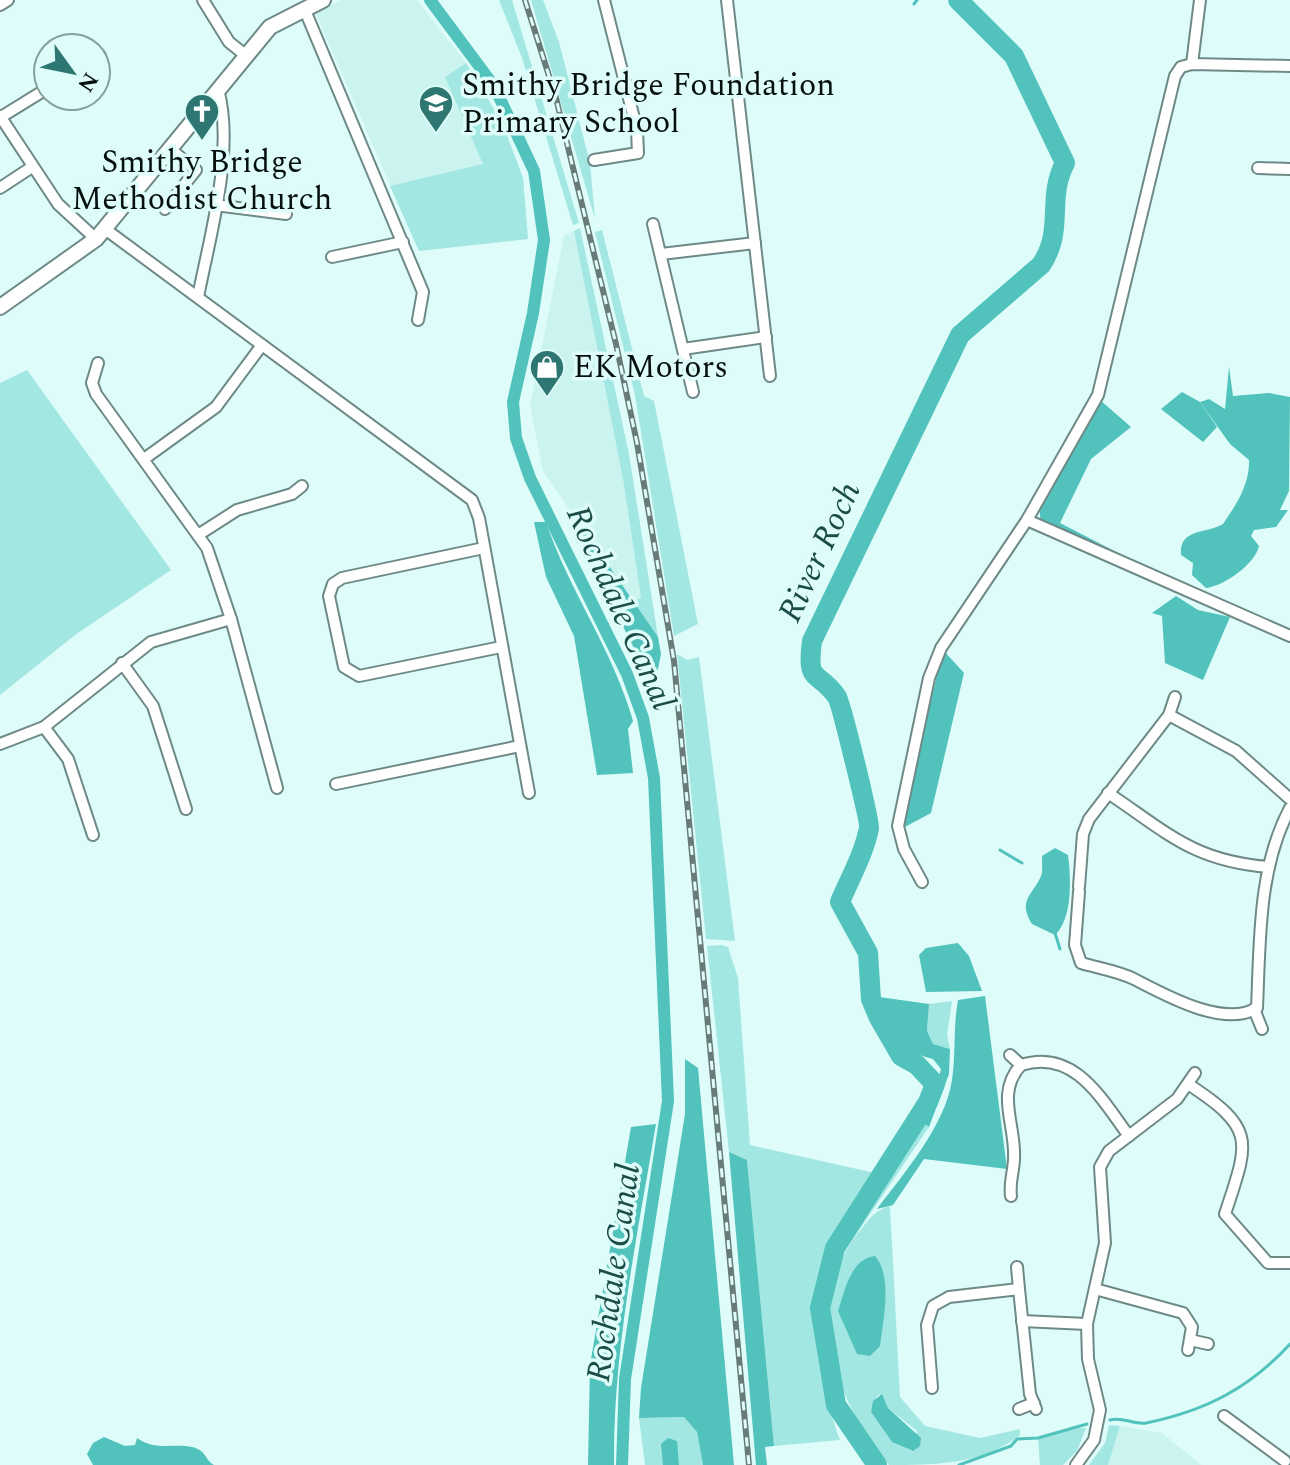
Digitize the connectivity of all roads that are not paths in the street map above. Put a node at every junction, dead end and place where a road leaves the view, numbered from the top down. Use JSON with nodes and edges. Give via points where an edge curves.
{"nodes":[{"id":1,"x":8,"y":0,"type":"edge"},
{"id":2,"x":203,"y":0,"type":"edge"},
{"id":3,"x":604,"y":0,"type":"edge"},
{"id":4,"x":727,"y":0,"type":"edge"},
{"id":5,"x":1200,"y":0,"type":"edge"},
{"id":6,"x":320,"y":1,"type":"edge"},
{"id":7,"x":0,"y":5,"type":"edge"},
{"id":8,"x":304,"y":8,"type":"junction"},
{"id":9,"x":244,"y":54,"type":"junction"},
{"id":10,"x":1192,"y":64,"type":"junction"},
{"id":11,"x":1290,"y":66,"type":"edge"},
{"id":12,"x":218,"y":89,"type":"junction"},
{"id":13,"x":32,"y":98,"type":"edge"},
{"id":14,"x":0,"y":117,"type":"edge"},
{"id":15,"x":170,"y":149,"type":"junction"},
{"id":16,"x":594,"y":160,"type":"dead end"},
{"id":17,"x":32,"y":167,"type":"junction"},
{"id":18,"x":1258,"y":168,"type":"dead end"},
{"id":19,"x":1290,"y":169,"type":"edge"},
{"id":20,"x":0,"y":188,"type":"edge"},
{"id":21,"x":215,"y":205,"type":"junction"},
{"id":22,"x":165,"y":209,"type":"dead end"},
{"id":23,"x":286,"y":214,"type":"dead end"},
{"id":24,"x":653,"y":224,"type":"dead end"},
{"id":25,"x":100,"y":234,"type":"junction"},
{"id":26,"x":403,"y":242,"type":"junction"},
{"id":27,"x":755,"y":243,"type":"junction"},
{"id":28,"x":661,"y":254,"type":"junction"},
{"id":29,"x":332,"y":257,"type":"dead end"},
{"id":30,"x":198,"y":297,"type":"junction"},
{"id":31,"x":0,"y":307,"type":"edge"},
{"id":32,"x":418,"y":320,"type":"dead end"},
{"id":33,"x":766,"y":337,"type":"junction"},
{"id":34,"x":262,"y":345,"type":"junction"},
{"id":35,"x":683,"y":349,"type":"junction"},
{"id":36,"x":98,"y":363,"type":"dead end"},
{"id":37,"x":770,"y":376,"type":"dead end"},
{"id":38,"x":693,"y":392,"type":"dead end"},
{"id":39,"x":144,"y":459,"type":"junction"},
{"id":40,"x":302,"y":486,"type":"dead end"},
{"id":41,"x":1027,"y":520,"type":"junction"},
{"id":42,"x":198,"y":535,"type":"junction"},
{"id":43,"x":484,"y":548,"type":"junction"},
{"id":44,"x":231,"y":619,"type":"junction"},
{"id":45,"x":1290,"y":636,"type":"edge"},
{"id":46,"x":501,"y":647,"type":"junction"},
{"id":47,"x":122,"y":663,"type":"junction"},
{"id":48,"x":1175,"y":697,"type":"dead end"},
{"id":49,"x":1169,"y":715,"type":"junction"},
{"id":50,"x":44,"y":727,"type":"junction"},
{"id":51,"x":0,"y":744,"type":"edge"},
{"id":52,"x":520,"y":746,"type":"junction"},
{"id":53,"x":336,"y":784,"type":"dead end"},
{"id":54,"x":277,"y":788,"type":"dead end"},
{"id":55,"x":529,"y":793,"type":"dead end"},
{"id":56,"x":1108,"y":793,"type":"junction"},
{"id":57,"x":1290,"y":799,"type":"edge"},
{"id":58,"x":1290,"y":808,"type":"edge"},
{"id":59,"x":186,"y":809,"type":"dead end"},
{"id":60,"x":93,"y":835,"type":"dead end"},
{"id":61,"x":1269,"y":867,"type":"junction"},
{"id":62,"x":922,"y":882,"type":"dead end"},
{"id":63,"x":1256,"y":1008,"type":"junction"},
{"id":64,"x":1262,"y":1029,"type":"dead end"},
{"id":65,"x":1010,"y":1055,"type":"dead end"},
{"id":66,"x":1021,"y":1065,"type":"junction"},
{"id":67,"x":1195,"y":1073,"type":"dead end"},
{"id":68,"x":1188,"y":1084,"type":"junction"},
{"id":69,"x":1129,"y":1136,"type":"junction"},
{"id":70,"x":1011,"y":1196,"type":"dead end"},
{"id":71,"x":1290,"y":1263,"type":"edge"},
{"id":72,"x":1017,"y":1267,"type":"dead end"},
{"id":73,"x":1019,"y":1289,"type":"junction"},
{"id":74,"x":1095,"y":1289,"type":"junction"},
{"id":75,"x":1022,"y":1321,"type":"junction"},
{"id":76,"x":1087,"y":1324,"type":"junction"},
{"id":77,"x":1208,"y":1344,"type":"dead end"},
{"id":78,"x":932,"y":1388,"type":"dead end"},
{"id":79,"x":1019,"y":1409,"type":"dead end"},
{"id":80,"x":1224,"y":1416,"type":"dead end"},
{"id":81,"x":1286,"y":1461,"type":"edge"},
{"id":82,"x":1076,"y":1465,"type":"edge"}],
"edges":[{"from":1,"to":7,"type":"street"},
{"from":2,"to":9,"type":"street","via":[[229,42]]},
{"from":3,"to":16,"type":"street","via":[[643,153]]},
{"from":4,"to":27,"type":"street"},
{"from":5,"to":10,"type":"street"},
{"from":6,"to":8,"type":"street"},
{"from":8,"to":9,"type":"street","via":[[270,27]]},
{"from":8,"to":26,"type":"street"},
{"from":9,"to":12,"type":"street"},
{"from":10,"to":11,"type":"street"},
{"from":10,"to":41,"type":"street","via":[[1175,76],[1098,395]]},
{"from":12,"to":15,"type":"street"},
{"from":12,"to":21,"type":"street","via":[[224,138]]},
{"from":13,"to":14,"type":"street"},
{"from":14,"to":17,"type":"street"},
{"from":15,"to":22,"type":"street","via":[[196,170]]},
{"from":15,"to":25,"type":"street"},
{"from":17,"to":20,"type":"street"},
{"from":17,"to":25,"type":"street","via":[[58,204]]},
{"from":18,"to":19,"type":"street"},
{"from":21,"to":23,"type":"street"},
{"from":21,"to":30,"type":"street"},
{"from":24,"to":28,"type":"street"},
{"from":25,"to":30,"type":"street"},
{"from":25,"to":31,"type":"street"},
{"from":26,"to":29,"type":"street"},
{"from":26,"to":32,"type":"street","via":[[423,292]]},
{"from":27,"to":28,"type":"street"},
{"from":27,"to":33,"type":"street"},
{"from":28,"to":35,"type":"street"},
{"from":30,"to":34,"type":"street"},
{"from":33,"to":35,"type":"street"},
{"from":33,"to":37,"type":"street"},
{"from":34,"to":39,"type":"street","via":[[216,407]]},
{"from":34,"to":43,"type":"street","via":[[472,500]]},
{"from":35,"to":38,"type":"street"},
{"from":36,"to":39,"type":"street","via":[[92,383],[96,394]]},
{"from":39,"to":42,"type":"street"},
{"from":40,"to":42,"type":"street","via":[[292,494],[237,510]]},
{"from":41,"to":45,"type":"street"},
{"from":41,"to":62,"type":"street","via":[[941,648],[929,678],[898,826]]},
{"from":42,"to":44,"type":"street"},
{"from":43,"to":46,"type":"street"},
{"from":43,"to":46,"type":"street","via":[[342,578],[329,596],[344,667],[351,674]]},
{"from":44,"to":47,"type":"street","via":[[151,642]]},
{"from":44,"to":54,"type":"street"},
{"from":46,"to":52,"type":"street"},
{"from":47,"to":50,"type":"street"},
{"from":47,"to":59,"type":"street","via":[[153,706]]},
{"from":48,"to":49,"type":"street"},
{"from":49,"to":56,"type":"street"},
{"from":49,"to":57,"type":"street","via":[[1236,751]]},
{"from":50,"to":51,"type":"street"},
{"from":50,"to":60,"type":"street","via":[[68,759]]},
{"from":52,"to":53,"type":"street"},
{"from":52,"to":55,"type":"street"},
{"from":56,"to":61,"type":"street","via":[[1197,853],[1237,865]]},
{"from":56,"to":63,"type":"street","via":[[1083,834],[1075,945],[1081,963],[1134,979],[1189,1006],[1235,1014]]},
{"from":58,"to":61,"type":"street"},
{"from":61,"to":63,"type":"street"},
{"from":63,"to":64,"type":"street"},
{"from":65,"to":66,"type":"street"},
{"from":66,"to":69,"type":"street","via":[[1052,1062],[1079,1073]]},
{"from":66,"to":70,"type":"street","via":[[1006,1099],[1015,1155]]},
{"from":67,"to":68,"type":"street"},
{"from":68,"to":69,"type":"street"},
{"from":68,"to":71,"type":"street","via":[[1222,1106],[1243,1139],[1245,1155],[1219,1214],[1266,1268]]},
{"from":69,"to":74,"type":"street","via":[[1109,1151],[1100,1167],[1105,1243]]},
{"from":72,"to":73,"type":"street"},
{"from":73,"to":75,"type":"street"},
{"from":73,"to":78,"type":"street","via":[[949,1297],[923,1312],[936,1367]]},
{"from":74,"to":76,"type":"street"},
{"from":74,"to":77,"type":"street","via":[[1183,1313],[1192,1327],[1189,1345]]},
{"from":75,"to":76,"type":"street"},
{"from":75,"to":79,"type":"street","via":[[1035,1406]]},
{"from":76,"to":82,"type":"street","via":[[1088,1359],[1100,1410],[1094,1440]]},
{"from":80,"to":81,"type":"street"}]}
